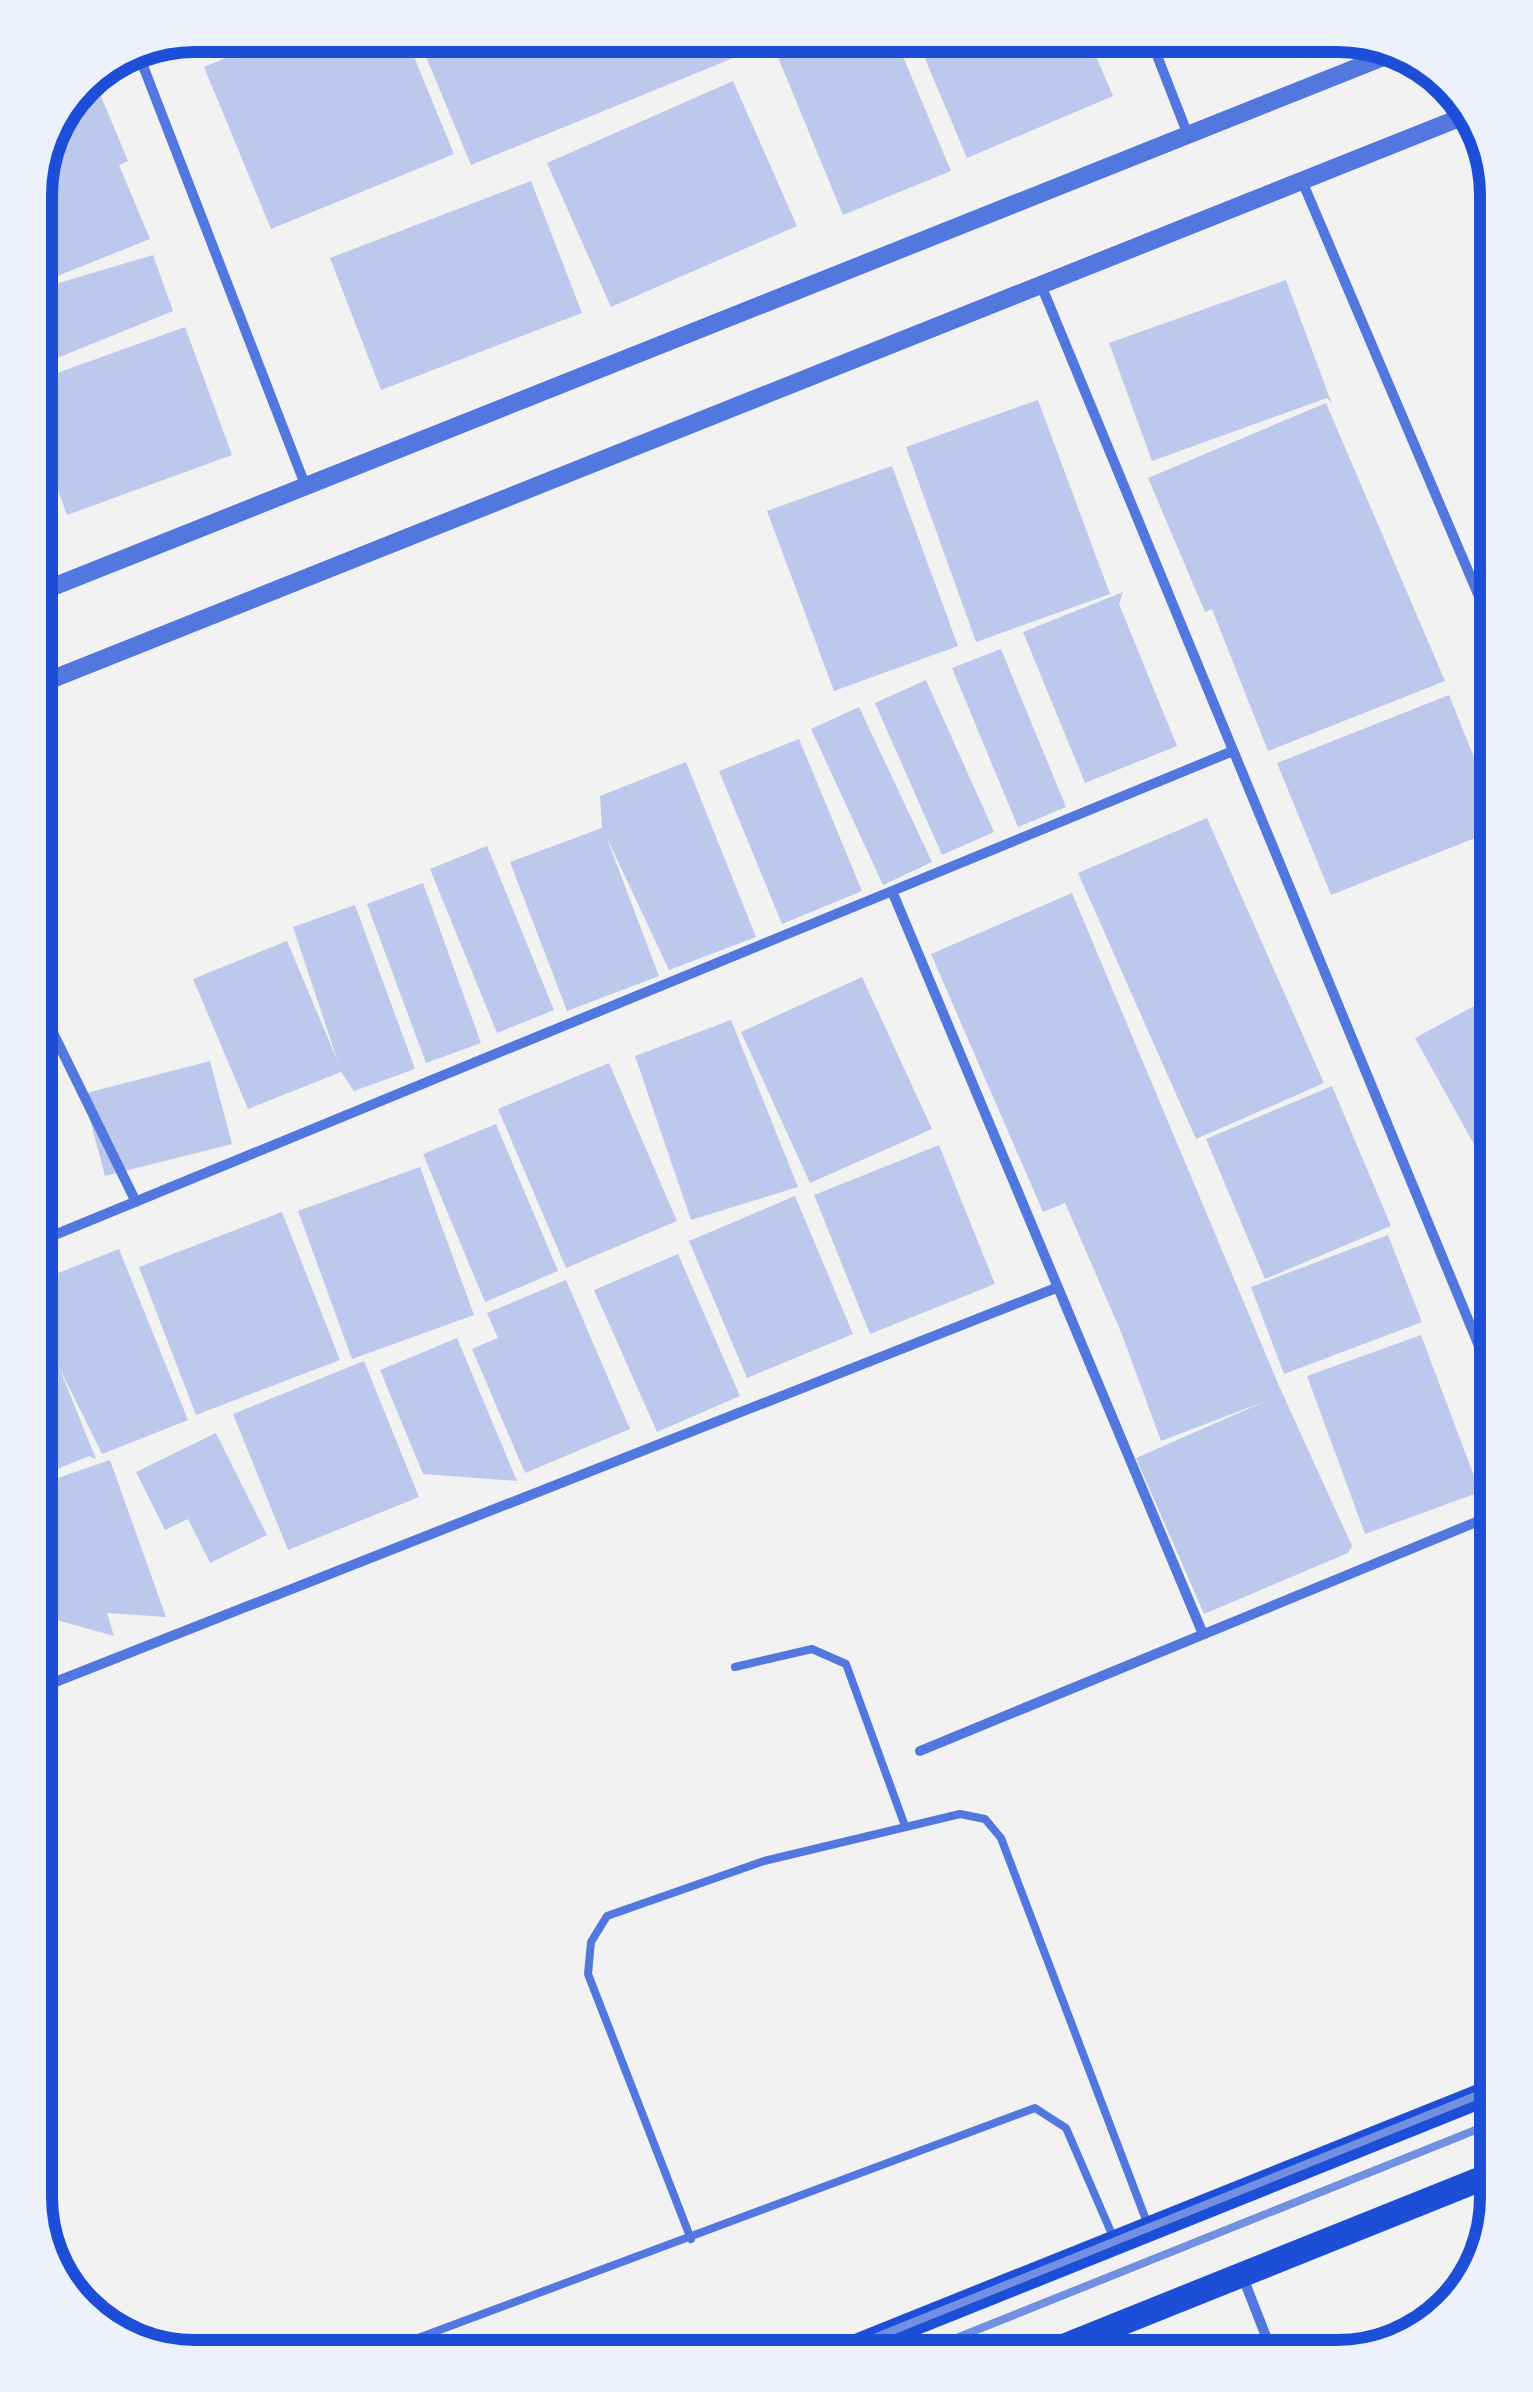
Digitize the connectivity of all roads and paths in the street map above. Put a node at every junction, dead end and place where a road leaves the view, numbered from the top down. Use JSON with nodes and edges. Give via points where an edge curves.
{"nodes":[{"id":1,"x":1156,"y":53,"type":"edge"},
{"id":2,"x":1379,"y":59,"type":"edge"},
{"id":3,"x":142,"y":63,"type":"edge"},
{"id":4,"x":1458,"y":119,"type":"edge"},
{"id":5,"x":1188,"y":135,"type":"junction"},
{"id":6,"x":1302,"y":180,"type":"junction"},
{"id":7,"x":1041,"y":285,"type":"junction"},
{"id":8,"x":306,"y":487,"type":"junction"},
{"id":9,"x":53,"y":587,"type":"edge"},
{"id":10,"x":1480,"y":599,"type":"edge"},
{"id":11,"x":53,"y":679,"type":"edge"},
{"id":12,"x":1233,"y":751,"type":"junction"},
{"id":13,"x":892,"y":891,"type":"junction"},
{"id":14,"x":53,"y":1032,"type":"edge"},
{"id":15,"x":136,"y":1202,"type":"junction"},
{"id":16,"x":52,"y":1236,"type":"edge"},
{"id":17,"x":1056,"y":1288,"type":"junction"},
{"id":18,"x":1480,"y":1348,"type":"edge"},
{"id":19,"x":1480,"y":1520,"type":"edge"},
{"id":20,"x":1204,"y":1634,"type":"junction"},
{"id":21,"x":735,"y":1667,"type":"dead end"},
{"id":22,"x":52,"y":1683,"type":"edge"},
{"id":23,"x":920,"y":1750,"type":"dead end"},
{"id":24,"x":905,"y":1826,"type":"junction"},
{"id":25,"x":1480,"y":2096,"type":"edge"},
{"id":26,"x":1480,"y":2179,"type":"edge"},
{"id":27,"x":1150,"y":2229,"type":"junction"},
{"id":28,"x":691,"y":2240,"type":"junction"},
{"id":29,"x":1116,"y":2243,"type":"junction"},
{"id":30,"x":1242,"y":2274,"type":"junction"},
{"id":31,"x":416,"y":2339,"type":"edge"},
{"id":32,"x":874,"y":2340,"type":"edge"},
{"id":33,"x":1080,"y":2340,"type":"edge"},
{"id":34,"x":1267,"y":2340,"type":"edge"}],
"edges":[{"from":1,"to":5,"type":"street"},
{"from":2,"to":5,"type":"street"},
{"from":3,"to":8,"type":"street"},
{"from":4,"to":6,"type":"street"},
{"from":5,"to":8,"type":"street"},
{"from":6,"to":7,"type":"street"},
{"from":6,"to":10,"type":"street"},
{"from":7,"to":11,"type":"street"},
{"from":7,"to":12,"type":"street"},
{"from":8,"to":9,"type":"street"},
{"from":12,"to":13,"type":"street"},
{"from":12,"to":18,"type":"street"},
{"from":13,"to":15,"type":"street"},
{"from":13,"to":17,"type":"street"},
{"from":14,"to":15,"type":"street"},
{"from":15,"to":16,"type":"street"},
{"from":17,"to":20,"type":"street"},
{"from":17,"to":22,"type":"street"},
{"from":19,"to":20,"type":"street"},
{"from":20,"to":23,"type":"street"},
{"from":21,"to":24,"type":"lane","via":[[812,1649],[846,1664]]},
{"from":24,"to":27,"type":"lane","via":[[960,1814],[985,1819],[1001,1838]]},
{"from":24,"to":28,"type":"lane","via":[[666,1893],[607,1916],[592,1942],[588,1974]]},
{"from":25,"to":27,"type":"main road"},
{"from":26,"to":30,"type":"main road"},
{"from":27,"to":29,"type":"main road"},
{"from":28,"to":29,"type":"lane","via":[[1035,2108],[1066,2128]]},
{"from":28,"to":31,"type":"lane"},
{"from":29,"to":32,"type":"main road"},
{"from":30,"to":33,"type":"main road"},
{"from":30,"to":34,"type":"street"}]}
